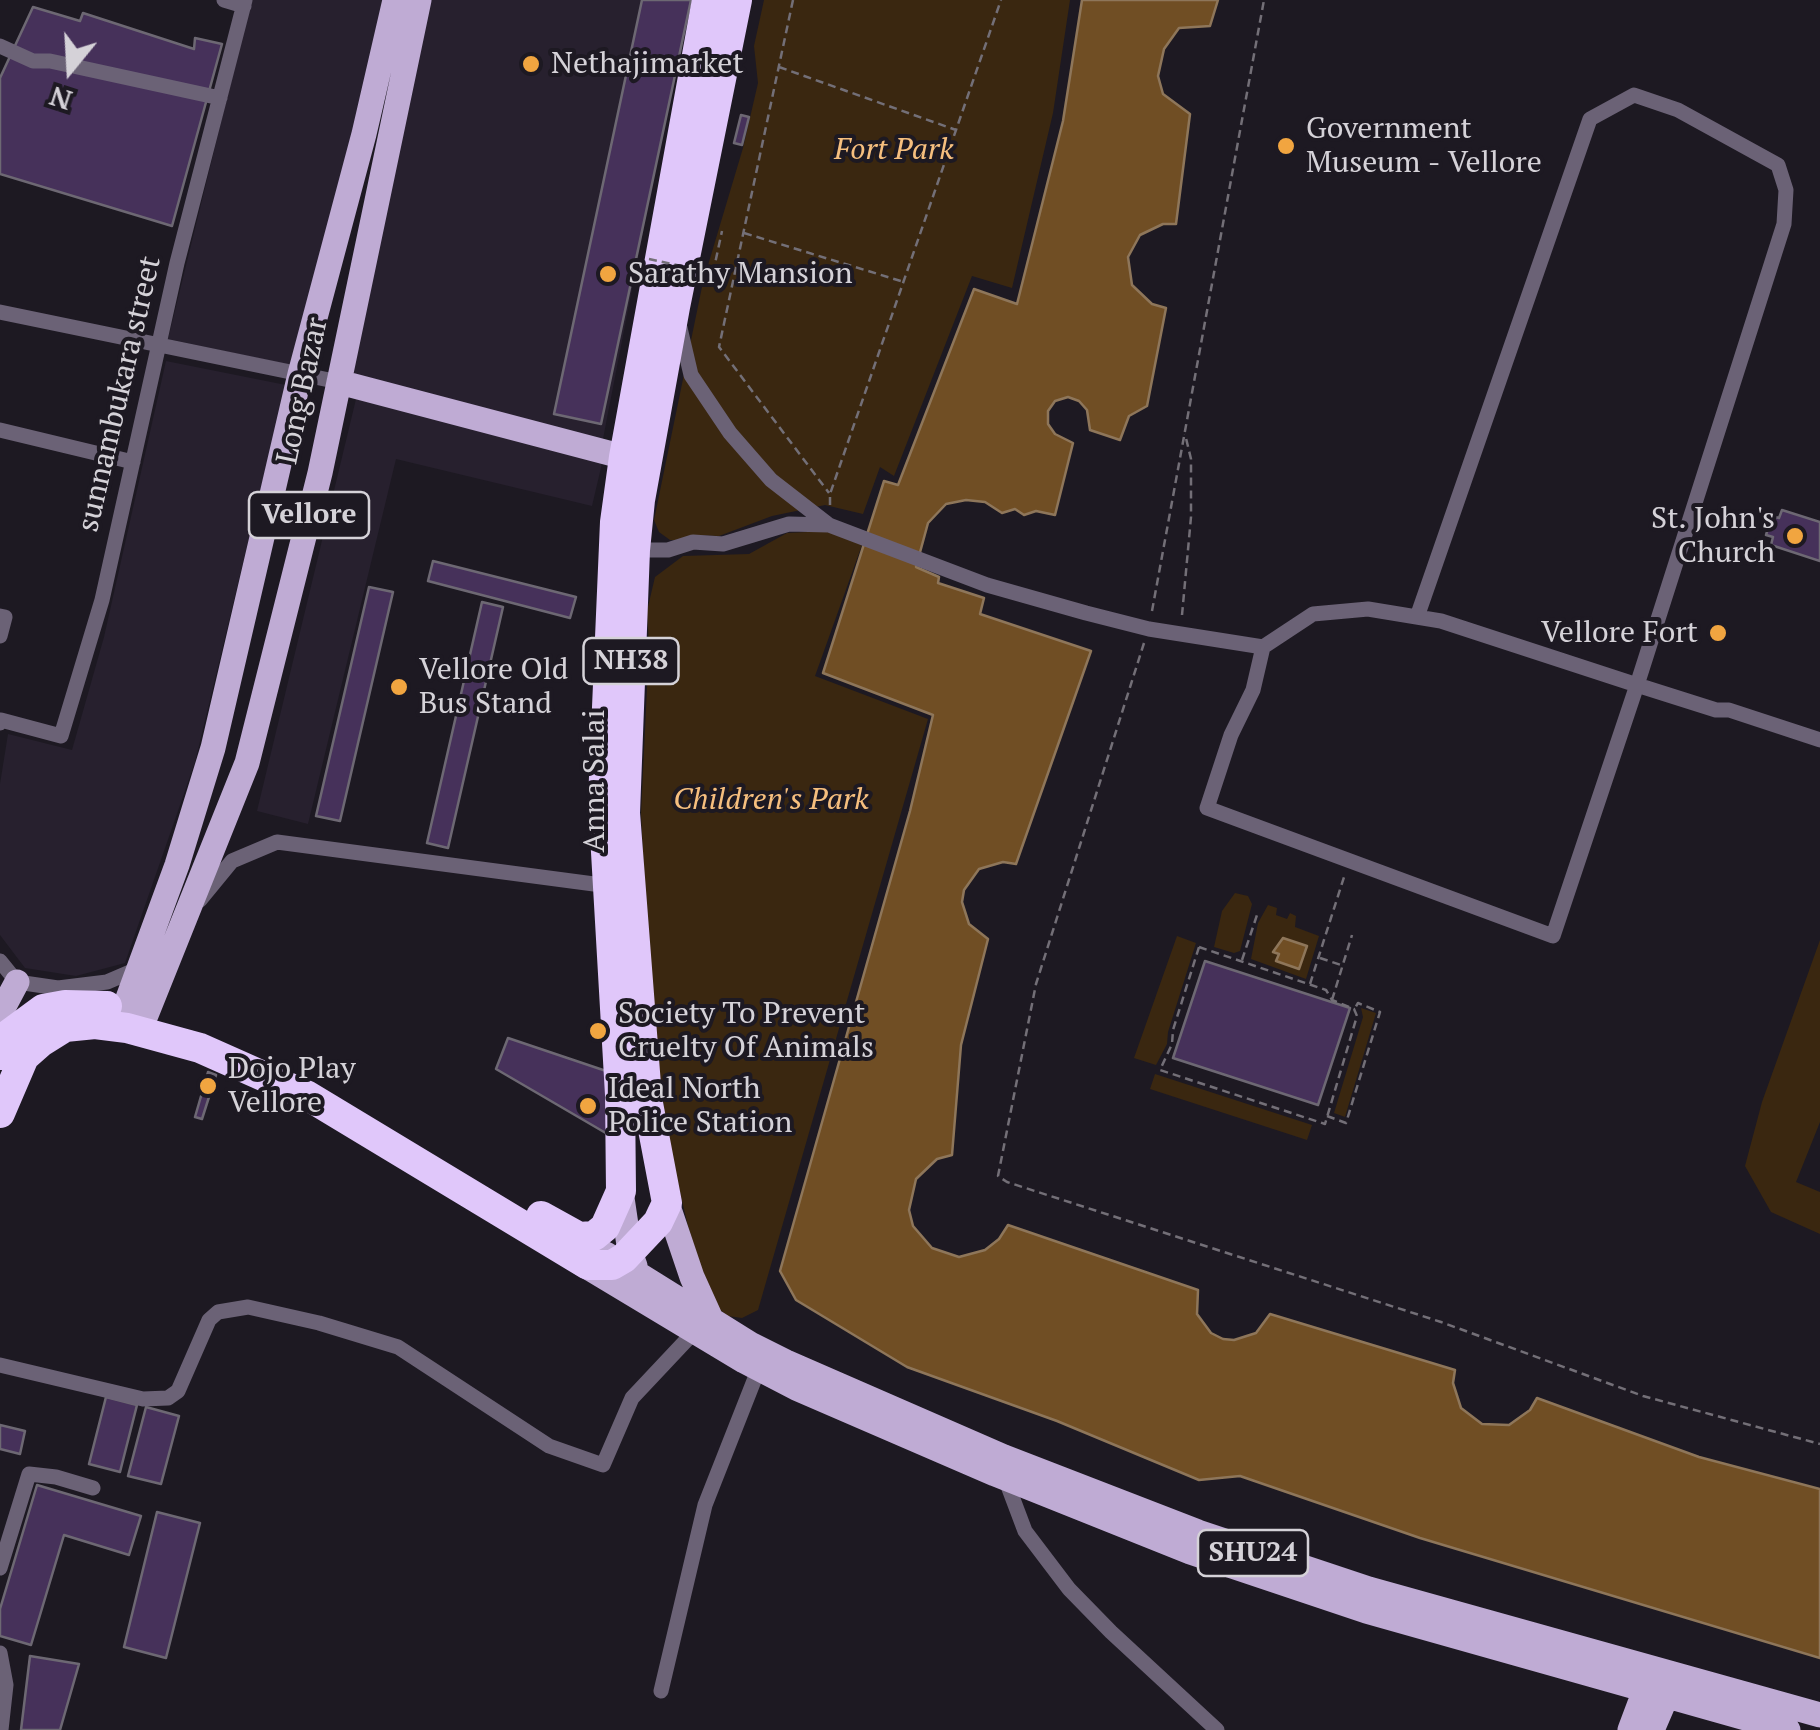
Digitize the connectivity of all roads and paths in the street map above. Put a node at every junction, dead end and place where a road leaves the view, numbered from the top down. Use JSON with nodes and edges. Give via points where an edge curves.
{"nodes":[{"id":1,"x":224,"y":0,"type":"edge"},
{"id":2,"x":395,"y":0,"type":"edge"},
{"id":3,"x":420,"y":0,"type":"edge"},
{"id":4,"x":708,"y":0,"type":"edge"},
{"id":5,"x":737,"y":0,"type":"edge"},
{"id":6,"x":793,"y":0,"type":"edge"},
{"id":7,"x":1002,"y":0,"type":"edge"},
{"id":8,"x":1264,"y":0,"type":"edge"},
{"id":9,"x":245,"y":3,"type":"edge"},
{"id":10,"x":0,"y":46,"type":"edge"},
{"id":11,"x":778,"y":67,"type":"junction"},
{"id":12,"x":220,"y":98,"type":"junction"},
{"id":13,"x":956,"y":130,"type":"junction"},
{"id":14,"x":722,"y":231,"type":"dead end"},
{"id":15,"x":742,"y":233,"type":"junction"},
{"id":16,"x":648,"y":259,"type":"dead end"},
{"id":17,"x":904,"y":282,"type":"junction"},
{"id":18,"x":675,"y":307,"type":"junction"},
{"id":19,"x":0,"y":312,"type":"edge"},
{"id":20,"x":158,"y":345,"type":"junction"},
{"id":21,"x":300,"y":374,"type":"junction"},
{"id":22,"x":339,"y":382,"type":"junction"},
{"id":23,"x":0,"y":430,"type":"edge"},
{"id":24,"x":1185,"y":432,"type":"junction"},
{"id":25,"x":624,"y":457,"type":"junction"},
{"id":26,"x":133,"y":462,"type":"junction"},
{"id":27,"x":829,"y":526,"type":"junction"},
{"id":28,"x":635,"y":550,"type":"junction"},
{"id":29,"x":0,"y":616,"type":"edge"},
{"id":30,"x":1418,"y":617,"type":"junction"},
{"id":31,"x":1148,"y":629,"type":"junction"},
{"id":32,"x":1179,"y":633,"type":"junction"},
{"id":33,"x":0,"y":636,"type":"edge"},
{"id":34,"x":1263,"y":647,"type":"junction"},
{"id":35,"x":1637,"y":685,"type":"junction"},
{"id":36,"x":0,"y":723,"type":"edge"},
{"id":37,"x":1820,"y":740,"type":"edge"},
{"id":38,"x":1348,"y":861,"type":"junction"},
{"id":39,"x":608,"y":886,"type":"junction"},
{"id":40,"x":1258,"y":912,"type":"dead end"},
{"id":41,"x":189,"y":914,"type":"junction"},
{"id":42,"x":1352,"y":935,"type":"dead end"},
{"id":43,"x":1318,"y":958,"type":"junction"},
{"id":44,"x":0,"y":960,"type":"edge"},
{"id":45,"x":1242,"y":962,"type":"junction"},
{"id":46,"x":1342,"y":966,"type":"junction"},
{"id":47,"x":140,"y":968,"type":"junction"},
{"id":48,"x":17,"y":982,"type":"junction"},
{"id":49,"x":1310,"y":985,"type":"junction"},
{"id":50,"x":1332,"y":1000,"type":"junction"},
{"id":51,"x":1354,"y":1009,"type":"junction"},
{"id":52,"x":135,"y":1012,"type":"junction"},
{"id":53,"x":17,"y":1030,"type":"edge"},
{"id":54,"x":0,"y":1113,"type":"edge"},
{"id":55,"x":1327,"y":1116,"type":"junction"},
{"id":56,"x":621,"y":1191,"type":"junction"},
{"id":57,"x":667,"y":1203,"type":"junction"},
{"id":58,"x":569,"y":1245,"type":"junction"},
{"id":59,"x":629,"y":1262,"type":"junction"},
{"id":60,"x":703,"y":1325,"type":"junction"},
{"id":61,"x":0,"y":1365,"type":"edge"},
{"id":62,"x":759,"y":1368,"type":"junction"},
{"id":63,"x":1820,"y":1444,"type":"edge"},
{"id":64,"x":1005,"y":1478,"type":"junction"},
{"id":65,"x":93,"y":1488,"type":"dead end"},
{"id":66,"x":0,"y":1568,"type":"edge"},
{"id":67,"x":0,"y":1653,"type":"edge"},
{"id":68,"x":1658,"y":1685,"type":"junction"},
{"id":69,"x":661,"y":1691,"type":"dead end"},
{"id":70,"x":1820,"y":1715,"type":"edge"},
{"id":71,"x":2,"y":1730,"type":"edge"},
{"id":72,"x":1217,"y":1730,"type":"edge"},
{"id":73,"x":1630,"y":1730,"type":"edge"},
{"id":74,"x":1652,"y":1730,"type":"edge"},
{"id":75,"x":1788,"y":1730,"type":"edge"}],
"edges":[{"from":1,"to":9,"type":"street"},
{"from":2,"to":21,"type":"main road"},
{"from":3,"to":22,"type":"main road","name":"Long Bazar","number":"Vellore"},
{"from":4,"to":25,"type":"highway","name":"Anna Salai","number":"NH38"},
{"from":5,"to":18,"type":"highway","name":"Anna Salai","number":"NH38"},
{"from":6,"to":11,"type":"path"},
{"from":7,"to":13,"type":"path"},
{"from":8,"to":24,"type":"path"},
{"from":9,"to":12,"type":"street","name":"sunnambukara street"},
{"from":10,"to":12,"type":"street","via":[[33,61]]},
{"from":11,"to":13,"type":"path"},
{"from":11,"to":15,"type":"path"},
{"from":12,"to":20,"type":"street","name":"sunnambukara street"},
{"from":13,"to":17,"type":"path"},
{"from":14,"to":16,"type":"path","bridge":true,"via":[[713,273]]},
{"from":15,"to":17,"type":"path"},
{"from":15,"to":17,"type":"path","via":[[719,347],[830,494]]},
{"from":18,"to":27,"type":"street","via":[[692,375],[730,432],[772,480]]},
{"from":18,"to":28,"type":"highway","name":"Anna Salai","number":"NH38"},
{"from":19,"to":20,"type":"street"},
{"from":20,"to":21,"type":"street"},
{"from":20,"to":26,"type":"street","name":"sunnambukara street"},
{"from":21,"to":22,"type":"street"},
{"from":21,"to":47,"type":"main road","via":[[212,748]]},
{"from":22,"to":25,"type":"main road"},
{"from":22,"to":41,"type":"main road","name":"Long Bazar","number":"Vellore","via":[[247,763]]},
{"from":23,"to":26,"type":"street"},
{"from":24,"to":31,"type":"path"},
{"from":24,"to":32,"type":"path","via":[[1192,459],[1191,517]]},
{"from":25,"to":39,"type":"highway","name":"Anna Salai","number":"NH38","via":[[602,800]]},
{"from":26,"to":36,"type":"street","name":"sunnambukara street","via":[[102,600],[61,736]]},
{"from":27,"to":28,"type":"street","via":[[789,524],[722,544]]},
{"from":27,"to":31,"type":"street","via":[[987,584]]},
{"from":28,"to":57,"type":"highway","name":"Anna Salai","number":"NH38","via":[[626,813],[646,1098]]},
{"from":29,"to":33,"type":"street"},
{"from":30,"to":34,"type":"street","via":[[1368,609],[1313,614]]},
{"from":30,"to":35,"type":"street"},
{"from":30,"to":35,"type":"street","via":[[1590,119],[1634,96],[1678,110],[1778,165],[1786,190],[1784,224]]},
{"from":31,"to":32,"type":"street"},
{"from":31,"to":63,"type":"path","via":[[1036,984],[998,1176],[1644,1396]]},
{"from":32,"to":34,"type":"street"},
{"from":34,"to":38,"type":"street","via":[[1207,808]]},
{"from":35,"to":37,"type":"street"},
{"from":35,"to":38,"type":"street","via":[[1553,936]]},
{"from":38,"to":43,"type":"path"},
{"from":39,"to":41,"type":"street","via":[[277,842],[232,861]]},
{"from":39,"to":56,"type":"highway","name":"Anna Salai","number":"NH38"},
{"from":40,"to":45,"type":"path"},
{"from":41,"to":47,"type":"street"},
{"from":41,"to":52,"type":"main road","name":"Long Bazar","number":"Vellore"},
{"from":42,"to":46,"type":"path"},
{"from":43,"to":46,"type":"path"},
{"from":43,"to":49,"type":"path"},
{"from":44,"to":48,"type":"street"},
{"from":45,"to":49,"type":"path"},
{"from":45,"to":55,"type":"path","via":[[1200,947],[1160,1070],[1324,1124]]},
{"from":46,"to":50,"type":"path"},
{"from":47,"to":48,"type":"street","via":[[107,982],[58,988]]},
{"from":47,"to":52,"type":"main road"},
{"from":48,"to":53,"type":"main road"},
{"from":49,"to":50,"type":"path"},
{"from":50,"to":51,"type":"path"},
{"from":51,"to":55,"type":"path"},
{"from":51,"to":55,"type":"path","via":[[1358,1003],[1380,1012],[1346,1124]]},
{"from":52,"to":53,"type":"highway","via":[[65,1005],[42,1009]]},
{"from":52,"to":58,"type":"highway","via":[[258,1053],[326,1088]]},
{"from":53,"to":54,"type":"highway","via":[[24,1058]]},
{"from":53,"to":58,"type":"highway","via":[[94,1024],[200,1048],[308,1096]]},
{"from":56,"to":58,"type":"highway","via":[[605,1227]]},
{"from":56,"to":59,"type":"main road"},
{"from":57,"to":59,"type":"highway"},
{"from":57,"to":60,"type":"main road"},
{"from":58,"to":59,"type":"highway","via":[[600,1268]]},
{"from":58,"to":60,"type":"main road","number":"SHU24"},
{"from":59,"to":60,"type":"main road","via":[[650,1293]]},
{"from":60,"to":61,"type":"street","via":[[632,1398],[603,1465],[549,1446],[398,1347],[248,1308],[209,1320],[178,1392],[168,1398],[143,1399]]},
{"from":60,"to":62,"type":"main road","number":"SHU24"},
{"from":60,"to":68,"type":"main road","number":"SHU24","via":[[888,1408],[1250,1552]]},
{"from":62,"to":64,"type":"main road","number":"SHU24"},
{"from":62,"to":69,"type":"street","via":[[705,1504]]},
{"from":64,"to":68,"type":"main road","number":"SHU24","via":[[1276,1583]]},
{"from":64,"to":72,"type":"street","via":[[1026,1530],[1069,1588]]},
{"from":65,"to":66,"type":"street","via":[[29,1474]]},
{"from":67,"to":71,"type":"street","via":[[6,1685]]},
{"from":68,"to":70,"type":"main road","number":"SHU24"},
{"from":68,"to":73,"type":"main road"},
{"from":68,"to":74,"type":"main road"},
{"from":68,"to":75,"type":"main road","number":"SHU24"}]}
